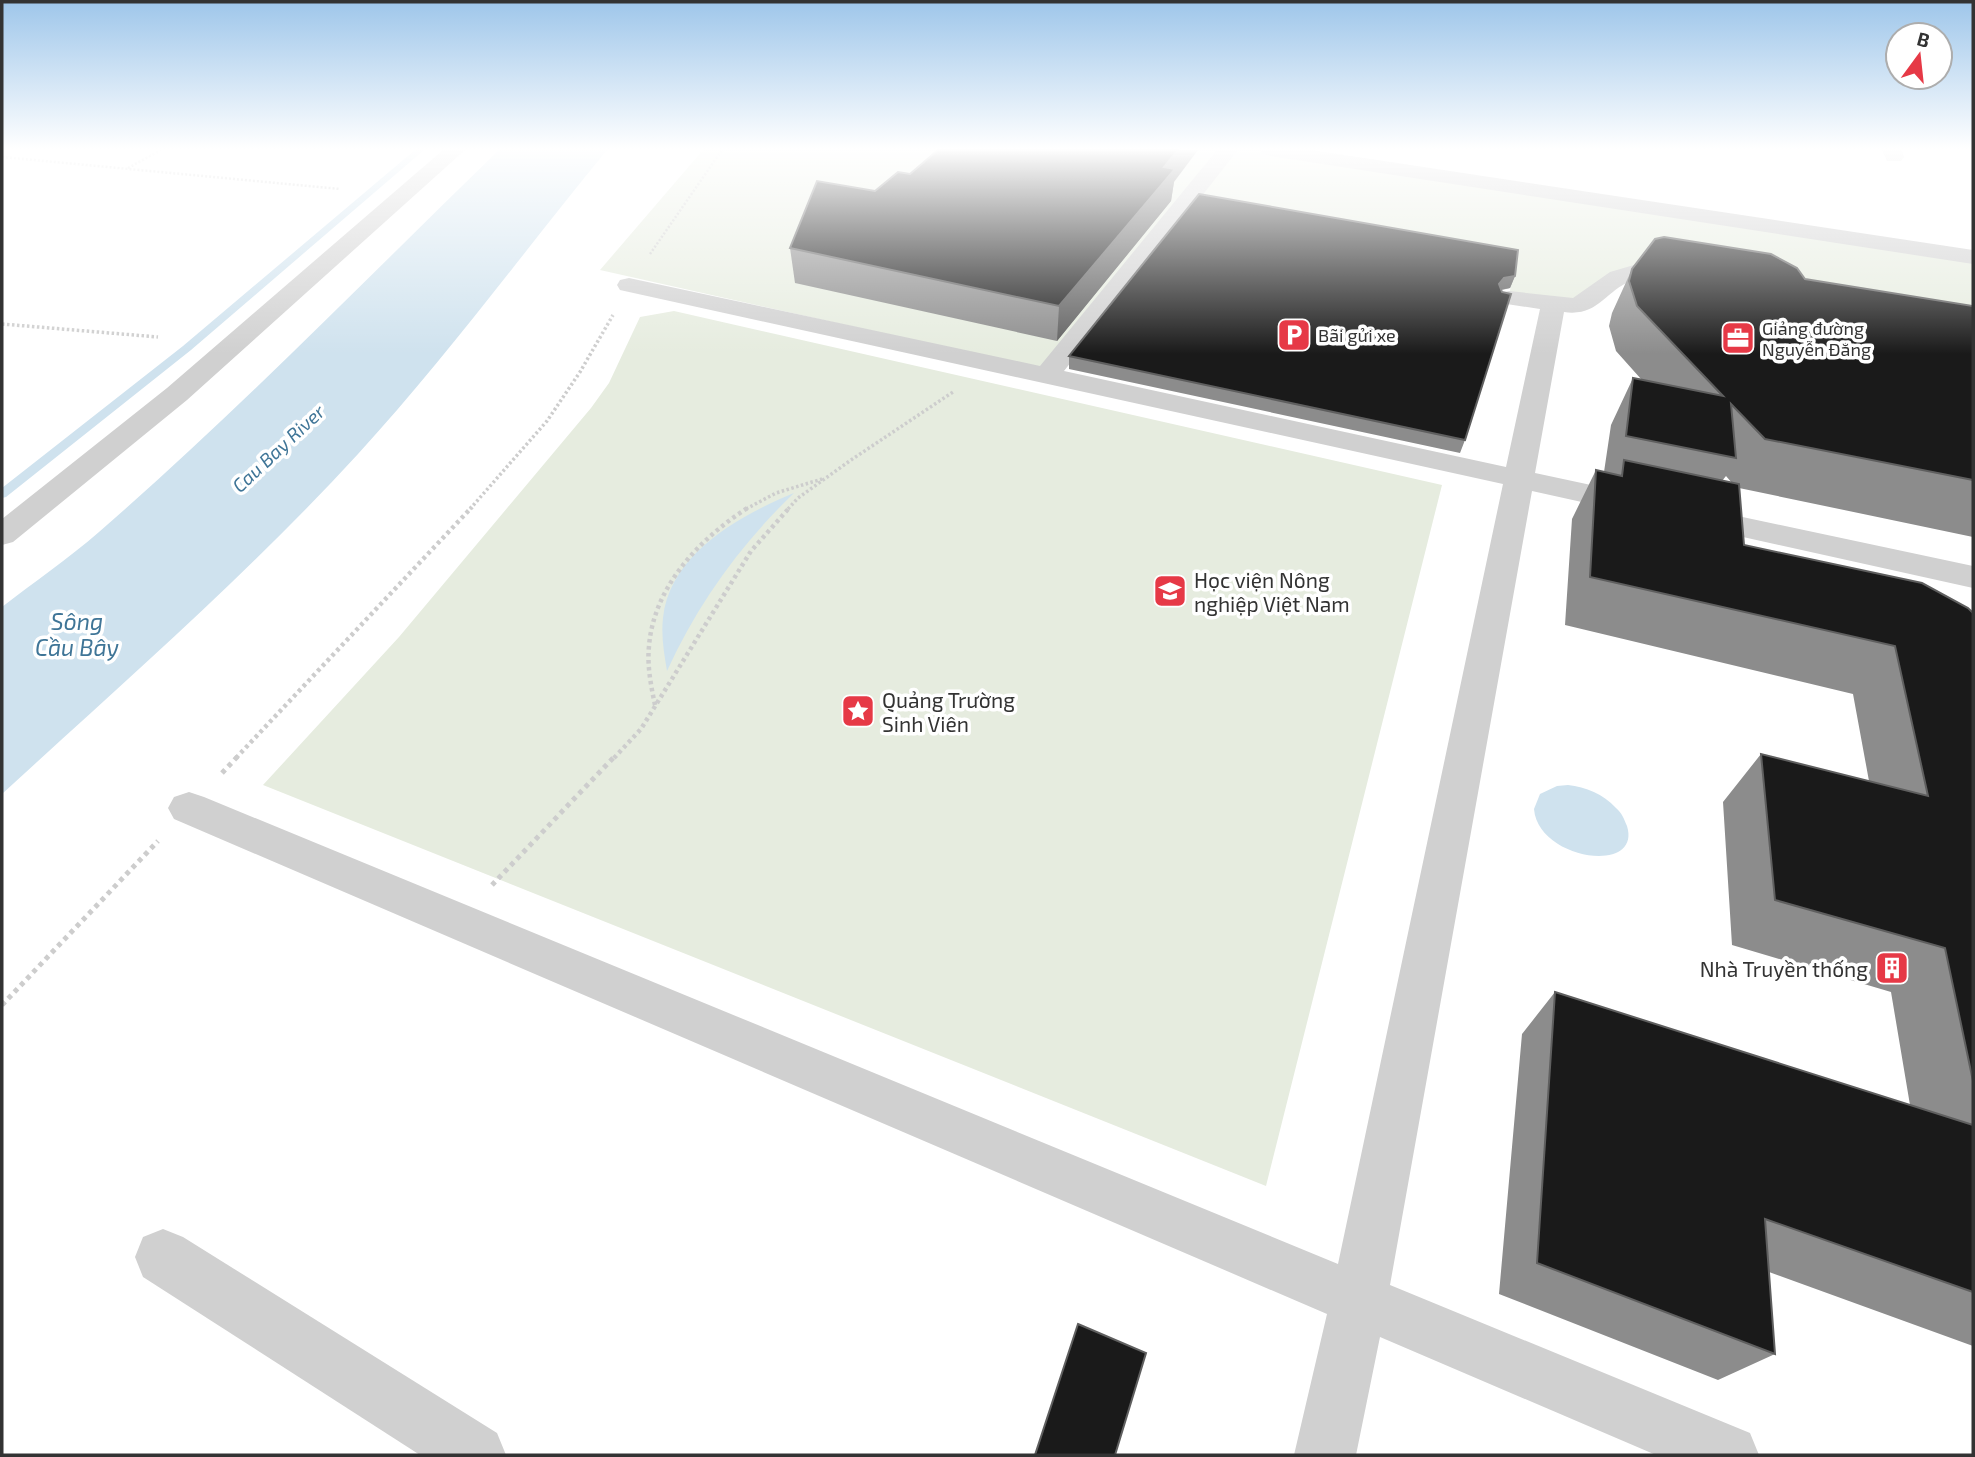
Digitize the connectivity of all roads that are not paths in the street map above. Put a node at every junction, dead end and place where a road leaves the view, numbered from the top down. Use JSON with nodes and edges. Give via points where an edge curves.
{"nodes":[{"id":1,"x":378,"y":218,"type":"edge"},
{"id":2,"x":1174,"y":218,"type":"edge"},
{"id":3,"x":1699,"y":218,"type":"edge"},
{"id":4,"x":1719,"y":218,"type":"edge"},
{"id":5,"x":1973,"y":257,"type":"edge"},
{"id":6,"x":629,"y":285,"type":"road end"},
{"id":7,"x":1509,"y":298,"type":"edge"},
{"id":8,"x":1553,"y":305,"type":"junction"},
{"id":9,"x":1047,"y":376,"type":"junction"},
{"id":10,"x":1519,"y":478,"type":"junction"},
{"id":11,"x":2,"y":535,"type":"edge"},
{"id":12,"x":1973,"y":577,"type":"edge"},
{"id":13,"x":189,"y":808,"type":"road end"},
{"id":14,"x":163,"y":1258,"type":"dead end"},
{"id":15,"x":1359,"y":1299,"type":"junction"},
{"id":16,"x":475,"y":1455,"type":"edge"},
{"id":17,"x":1325,"y":1455,"type":"edge"},
{"id":18,"x":1728,"y":1455,"type":"edge"}],
"edges":[{"from":1,"to":11,"type":"street","via":[[177,394]]},
{"from":2,"to":9,"type":"street"},
{"from":3,"to":8,"type":"street","via":[[1700,258],[1619,277],[1587,302]]},
{"from":4,"to":5,"type":"street"},
{"from":6,"to":9,"type":"street"},
{"from":7,"to":8,"type":"street"},
{"from":8,"to":10,"type":"street"},
{"from":9,"to":10,"type":"street"},
{"from":10,"to":12,"type":"street"},
{"from":10,"to":15,"type":"street"},
{"from":13,"to":15,"type":"street"},
{"from":14,"to":16,"type":"street"},
{"from":15,"to":17,"type":"street"},
{"from":15,"to":18,"type":"street"}]}
